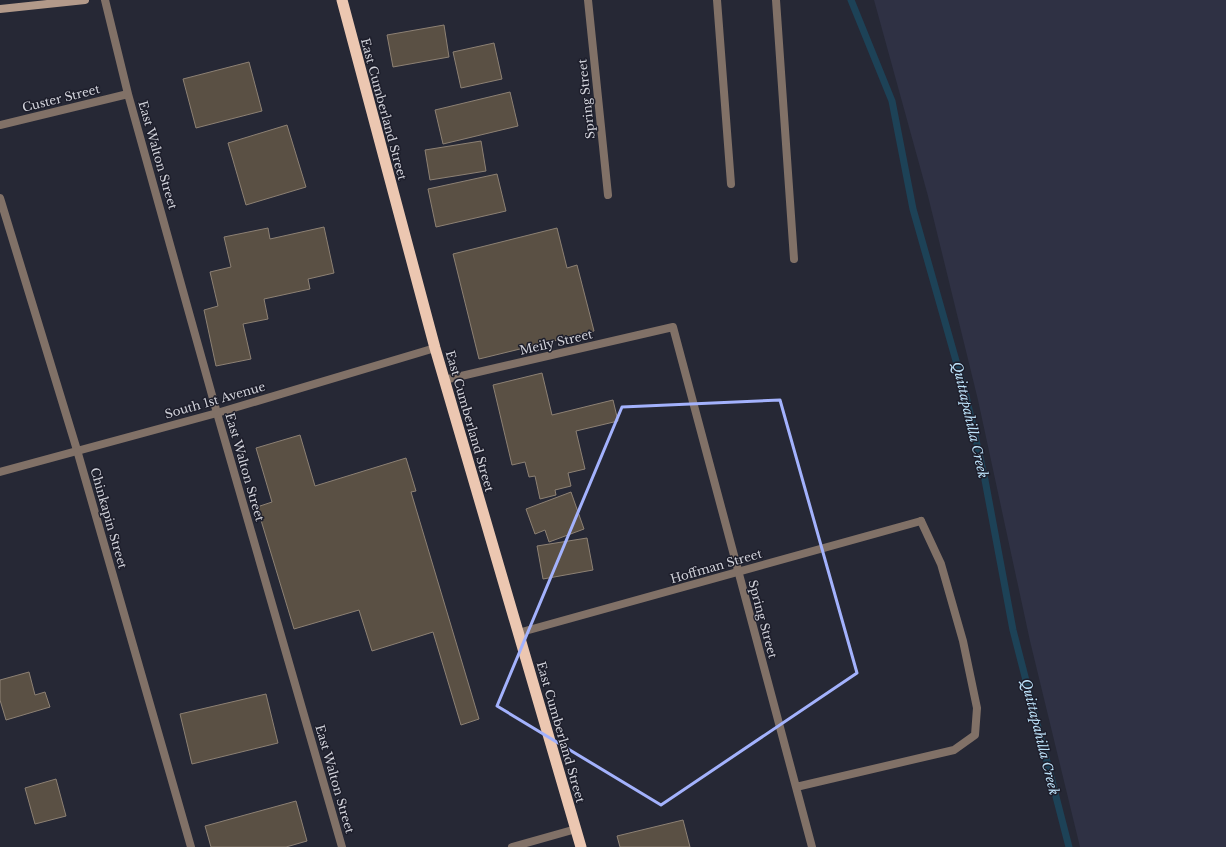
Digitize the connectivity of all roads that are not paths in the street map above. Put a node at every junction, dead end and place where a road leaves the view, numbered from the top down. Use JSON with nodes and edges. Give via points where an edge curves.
{"nodes":[{"id":1,"x":85,"y":0,"type":"edge"},
{"id":2,"x":105,"y":0,"type":"edge"},
{"id":3,"x":342,"y":0,"type":"edge"},
{"id":4,"x":588,"y":0,"type":"edge"},
{"id":5,"x":717,"y":0,"type":"edge"},
{"id":6,"x":776,"y":0,"type":"edge"},
{"id":7,"x":64,"y":1,"type":"edge"},
{"id":8,"x":12,"y":4,"type":"edge"},
{"id":9,"x":0,"y":10,"type":"edge"},
{"id":10,"x":128,"y":94,"type":"junction"},
{"id":11,"x":0,"y":125,"type":"edge"},
{"id":12,"x":731,"y":184,"type":"dead end"},
{"id":13,"x":608,"y":196,"type":"dead end"},
{"id":14,"x":0,"y":198,"type":"edge"},
{"id":15,"x":794,"y":259,"type":"dead end"},
{"id":16,"x":672,"y":327,"type":"joint"},
{"id":17,"x":435,"y":348,"type":"junction"},
{"id":18,"x":444,"y":380,"type":"junction"},
{"id":19,"x":217,"y":413,"type":"junction"},
{"id":20,"x":77,"y":450,"type":"junction"},
{"id":21,"x":0,"y":472,"type":"edge"},
{"id":22,"x":738,"y":572,"type":"junction"},
{"id":23,"x":518,"y":633,"type":"junction"},
{"id":24,"x":796,"y":787,"type":"junction"},
{"id":25,"x":576,"y":829,"type":"junction"},
{"id":26,"x":190,"y":847,"type":"edge"},
{"id":27,"x":342,"y":847,"type":"edge"},
{"id":28,"x":512,"y":847,"type":"edge"},
{"id":29,"x":581,"y":847,"type":"edge"},
{"id":30,"x":812,"y":847,"type":"edge"}],
"edges":[{"from":1,"to":7,"type":"main road"},
{"from":2,"to":10,"type":"street","name":"East Walton Street"},
{"from":3,"to":17,"type":"highway","name":"East Cumberland Street"},
{"from":4,"to":13,"type":"street","name":"Spring Street"},
{"from":5,"to":12,"type":"street"},
{"from":6,"to":15,"type":"street"},
{"from":7,"to":8,"type":"main road"},
{"from":8,"to":9,"type":"main road"},
{"from":10,"to":11,"type":"street","name":"Custer Street"},
{"from":10,"to":19,"type":"street","name":"East Walton Street"},
{"from":14,"to":20,"type":"street","name":"Chinkapin Street"},
{"from":16,"to":18,"type":"street","name":"Meily Street"},
{"from":16,"to":22,"type":"street","name":"Spring Street"},
{"from":17,"to":18,"type":"highway","name":"East Cumberland Street"},
{"from":17,"to":19,"type":"street","name":"South 1st Avenue"},
{"from":18,"to":23,"type":"highway","name":"East Cumberland Street"},
{"from":19,"to":20,"type":"street","name":"South 1st Avenue"},
{"from":19,"to":27,"type":"street","name":"East Walton Street"},
{"from":20,"to":21,"type":"street","name":"South 1st Avenue"},
{"from":20,"to":26,"type":"street","name":"Chinkapin Street"},
{"from":22,"to":23,"type":"street","name":"Hoffman Street"},
{"from":22,"to":24,"type":"street","name":"Spring Street"},
{"from":22,"to":24,"type":"street","name":"Hoffman Street","via":[[921,521],[941,564],[963,641],[977,708],[975,735],[954,750]]},
{"from":23,"to":25,"type":"highway","name":"East Cumberland Street"},
{"from":24,"to":30,"type":"street","name":"Spring Street"},
{"from":25,"to":28,"type":"street"},
{"from":25,"to":29,"type":"highway","name":"East Cumberland Street"}]}
